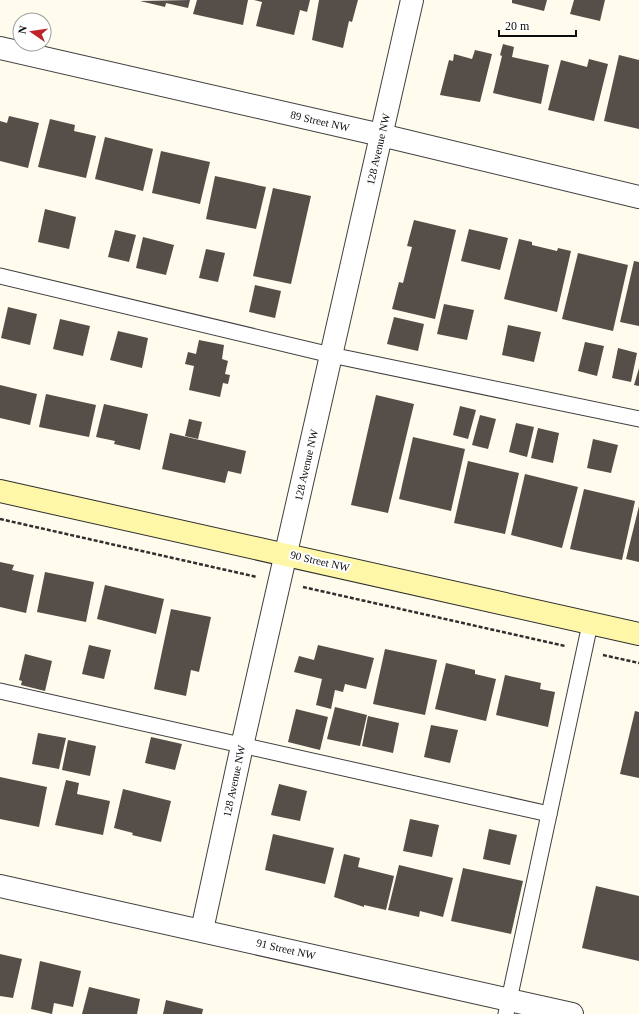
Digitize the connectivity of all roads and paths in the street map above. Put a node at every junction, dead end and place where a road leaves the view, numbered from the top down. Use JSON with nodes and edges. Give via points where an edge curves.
{"nodes":[{"id":1,"x":412,"y":0,"type":"edge"},
{"id":2,"x":0,"y":48,"type":"edge"},
{"id":3,"x":381,"y":135,"type":"junction"},
{"id":4,"x":639,"y":197,"type":"edge"},
{"id":5,"x":0,"y":276,"type":"edge"},
{"id":6,"x":331,"y":354,"type":"junction"},
{"id":7,"x":639,"y":419,"type":"edge"},
{"id":8,"x":0,"y":491,"type":"edge"},
{"id":9,"x":0,"y":519,"type":"edge"},
{"id":10,"x":286,"y":553,"type":"junction"},
{"id":11,"x":279,"y":582,"type":"junction"},
{"id":12,"x":590,"y":624,"type":"junction"},
{"id":13,"x":639,"y":634,"type":"edge"},
{"id":14,"x":584,"y":650,"type":"junction"},
{"id":15,"x":639,"y":663,"type":"edge"},
{"id":16,"x":0,"y":691,"type":"edge"},
{"id":17,"x":242,"y":746,"type":"junction"},
{"id":18,"x":549,"y":814,"type":"junction"},
{"id":19,"x":0,"y":886,"type":"edge"},
{"id":20,"x":202,"y":930,"type":"junction"},
{"id":21,"x":508,"y":1007,"type":"edge"},
{"id":22,"x":572,"y":1014,"type":"edge"}],
"edges":[{"from":1,"to":3,"type":"street","name":"128 Avenue NW"},
{"from":2,"to":3,"type":"street","name":"89 Street NW"},
{"from":3,"to":4,"type":"street","name":"89 Street NW"},
{"from":3,"to":6,"type":"street","name":"128 Avenue NW"},
{"from":5,"to":6,"type":"lane"},
{"from":6,"to":7,"type":"lane"},
{"from":6,"to":10,"type":"street","name":"128 Avenue NW"},
{"from":8,"to":10,"type":"street","name":"90 Street NW"},
{"from":9,"to":11,"type":"path"},
{"from":10,"to":11,"type":"street","name":"128 Avenue NW"},
{"from":10,"to":12,"type":"street","name":"90 Street NW"},
{"from":11,"to":14,"type":"path"},
{"from":11,"to":17,"type":"street","name":"128 Avenue NW"},
{"from":12,"to":13,"type":"street","name":"90 Street NW"},
{"from":12,"to":14,"type":"lane"},
{"from":14,"to":15,"type":"path"},
{"from":14,"to":18,"type":"lane"},
{"from":16,"to":17,"type":"lane"},
{"from":17,"to":18,"type":"lane"},
{"from":17,"to":20,"type":"street","name":"128 Avenue NW"},
{"from":18,"to":21,"type":"lane"},
{"from":19,"to":20,"type":"street","name":"91 Street NW"},
{"from":20,"to":21,"type":"street","name":"91 Street NW"},
{"from":21,"to":22,"type":"street","name":"91 Street NW"}]}
